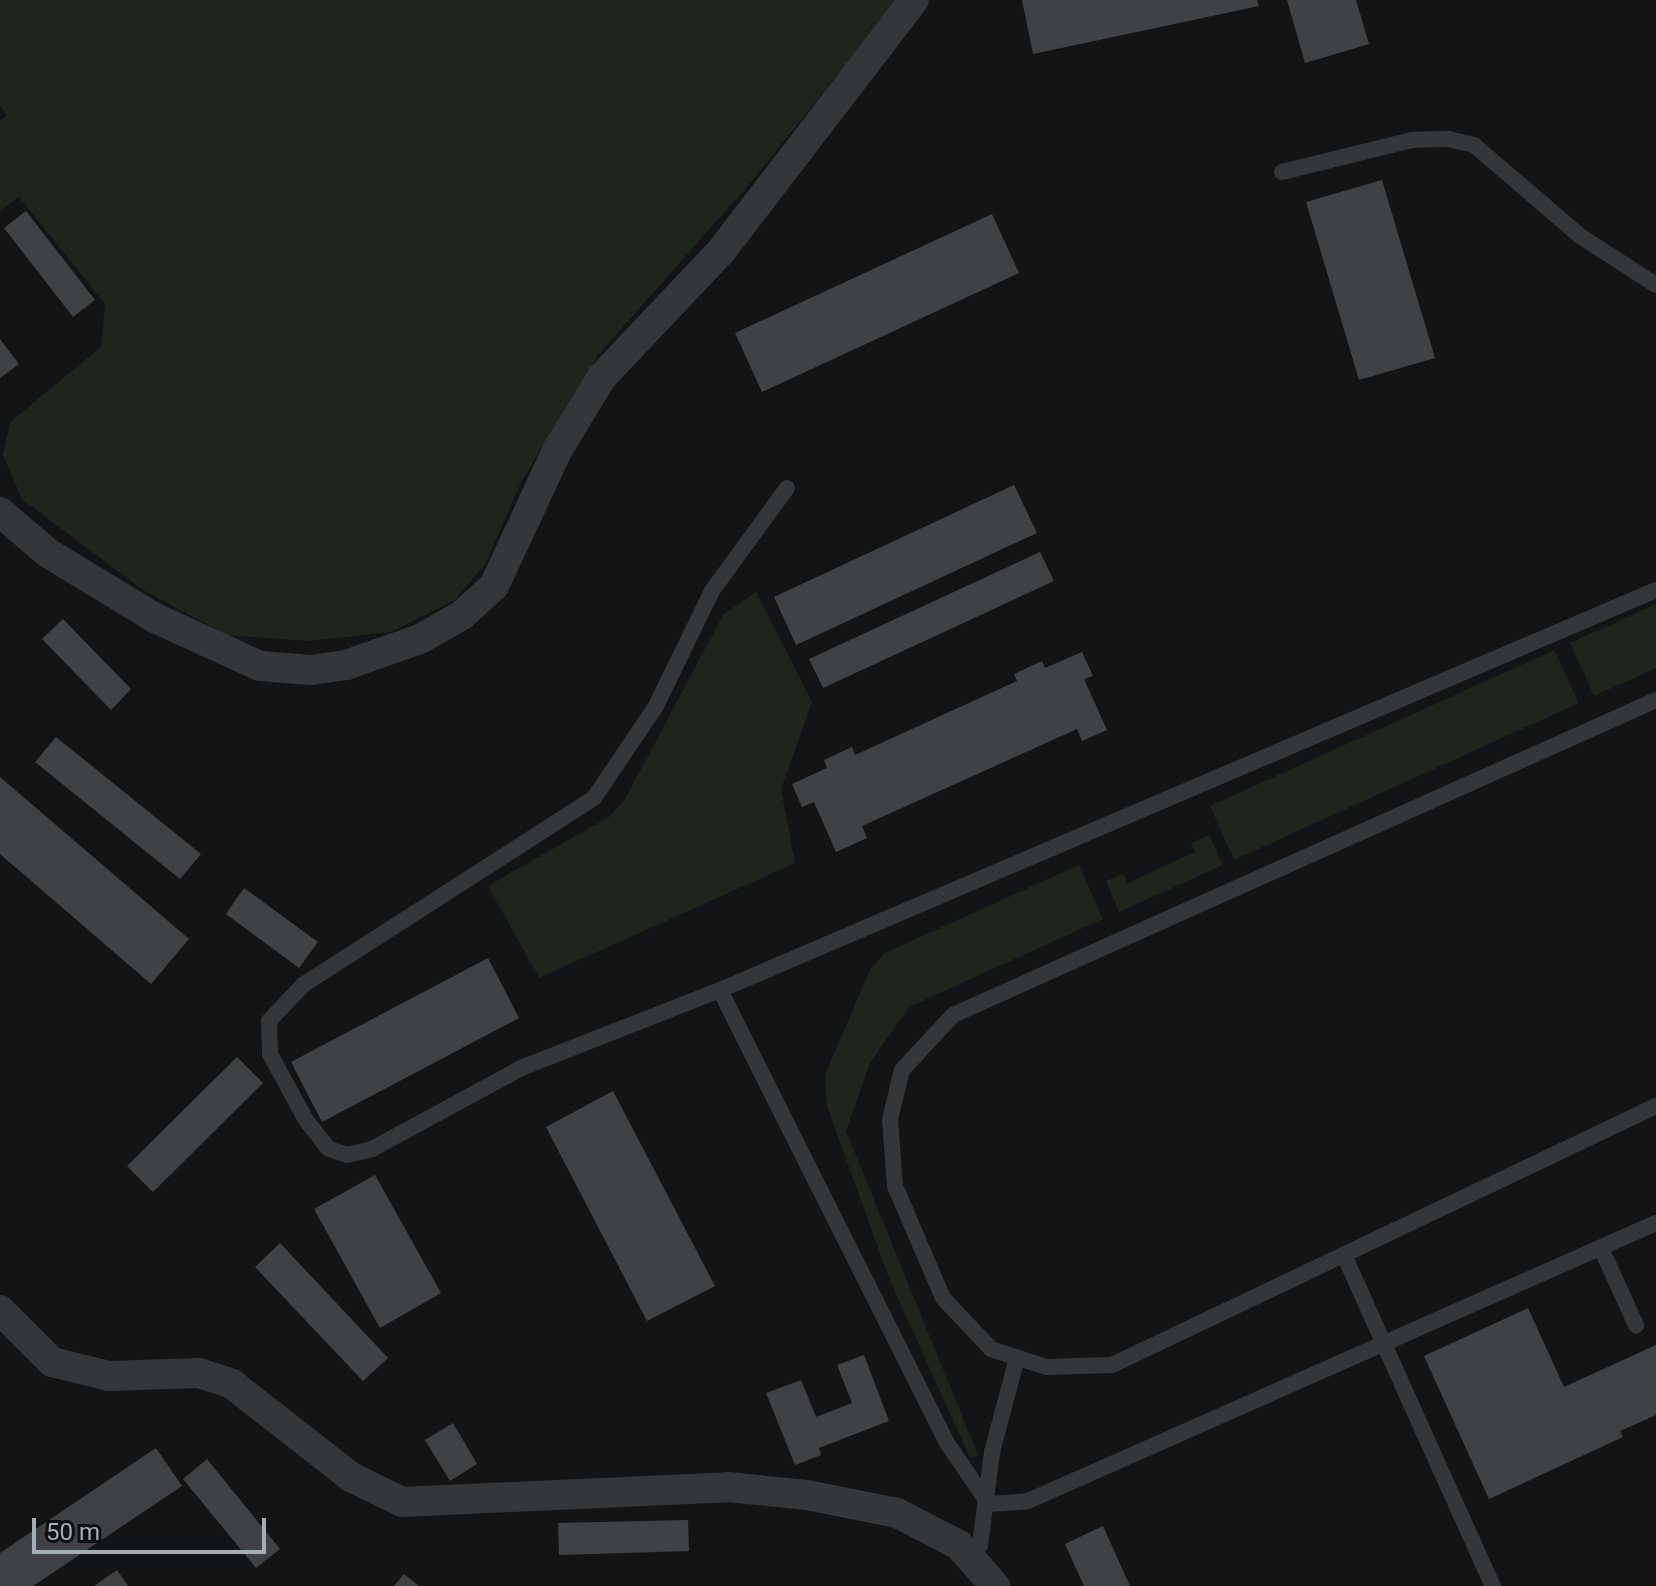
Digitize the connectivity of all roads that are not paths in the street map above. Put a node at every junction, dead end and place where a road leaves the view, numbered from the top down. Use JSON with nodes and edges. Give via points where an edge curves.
{"nodes":[{"id":1,"x":914,"y":0,"type":"edge"},
{"id":2,"x":1282,"y":172,"type":"dead end"},
{"id":3,"x":1656,"y":285,"type":"edge"},
{"id":4,"x":787,"y":488,"type":"dead end"},
{"id":5,"x":0,"y":512,"type":"edge"},
{"id":6,"x":1656,"y":590,"type":"edge"},
{"id":7,"x":1656,"y":700,"type":"edge"},
{"id":8,"x":720,"y":990,"type":"junction"},
{"id":9,"x":1656,"y":1106,"type":"edge"},
{"id":10,"x":1656,"y":1223,"type":"edge"},
{"id":11,"x":1601,"y":1248,"type":"junction"},
{"id":12,"x":1344,"y":1255,"type":"junction"},
{"id":13,"x":0,"y":1310,"type":"edge"},
{"id":14,"x":1636,"y":1325,"type":"dead end"},
{"id":15,"x":1385,"y":1346,"type":"junction"},
{"id":16,"x":1017,"y":1358,"type":"junction"},
{"id":17,"x":989,"y":1504,"type":"junction"},
{"id":18,"x":970,"y":1557,"type":"junction"},
{"id":19,"x":995,"y":1586,"type":"edge"},
{"id":20,"x":1493,"y":1586,"type":"edge"}],
"edges":[{"from":1,"to":5,"type":"street","via":[[722,250],[602,377],[558,449],[494,586],[462,615],[420,639],[346,665],[311,670],[260,666],[155,618],[48,553]]},
{"from":2,"to":3,"type":"lane","via":[[1412,140],[1474,145],[1580,236]]},
{"from":4,"to":8,"type":"lane","via":[[712,591],[656,706],[594,798],[303,985],[269,1021],[270,1054],[306,1120],[329,1149],[347,1155],[372,1149],[521,1068]]},
{"from":6,"to":8,"type":"lane"},
{"from":7,"to":16,"type":"lane","via":[[953,1015],[902,1070],[890,1119],[895,1186],[943,1298],[991,1349]]},
{"from":8,"to":17,"type":"lane","via":[[947,1443]]},
{"from":9,"to":12,"type":"lane"},
{"from":10,"to":11,"type":"lane"},
{"from":11,"to":14,"type":"lane"},
{"from":11,"to":15,"type":"lane"},
{"from":12,"to":15,"type":"lane"},
{"from":12,"to":16,"type":"lane","via":[[1112,1365],[1046,1367]]},
{"from":13,"to":18,"type":"street","via":[[52,1362],[109,1376],[199,1373],[232,1384],[351,1477],[402,1502],[728,1487],[807,1495],[897,1513],[959,1545]]},
{"from":15,"to":17,"type":"lane","via":[[1028,1501]]},
{"from":15,"to":20,"type":"lane"},
{"from":16,"to":17,"type":"lane","via":[[992,1452]]},
{"from":17,"to":18,"type":"lane","via":[[980,1545]]},
{"from":18,"to":19,"type":"street"}]}
